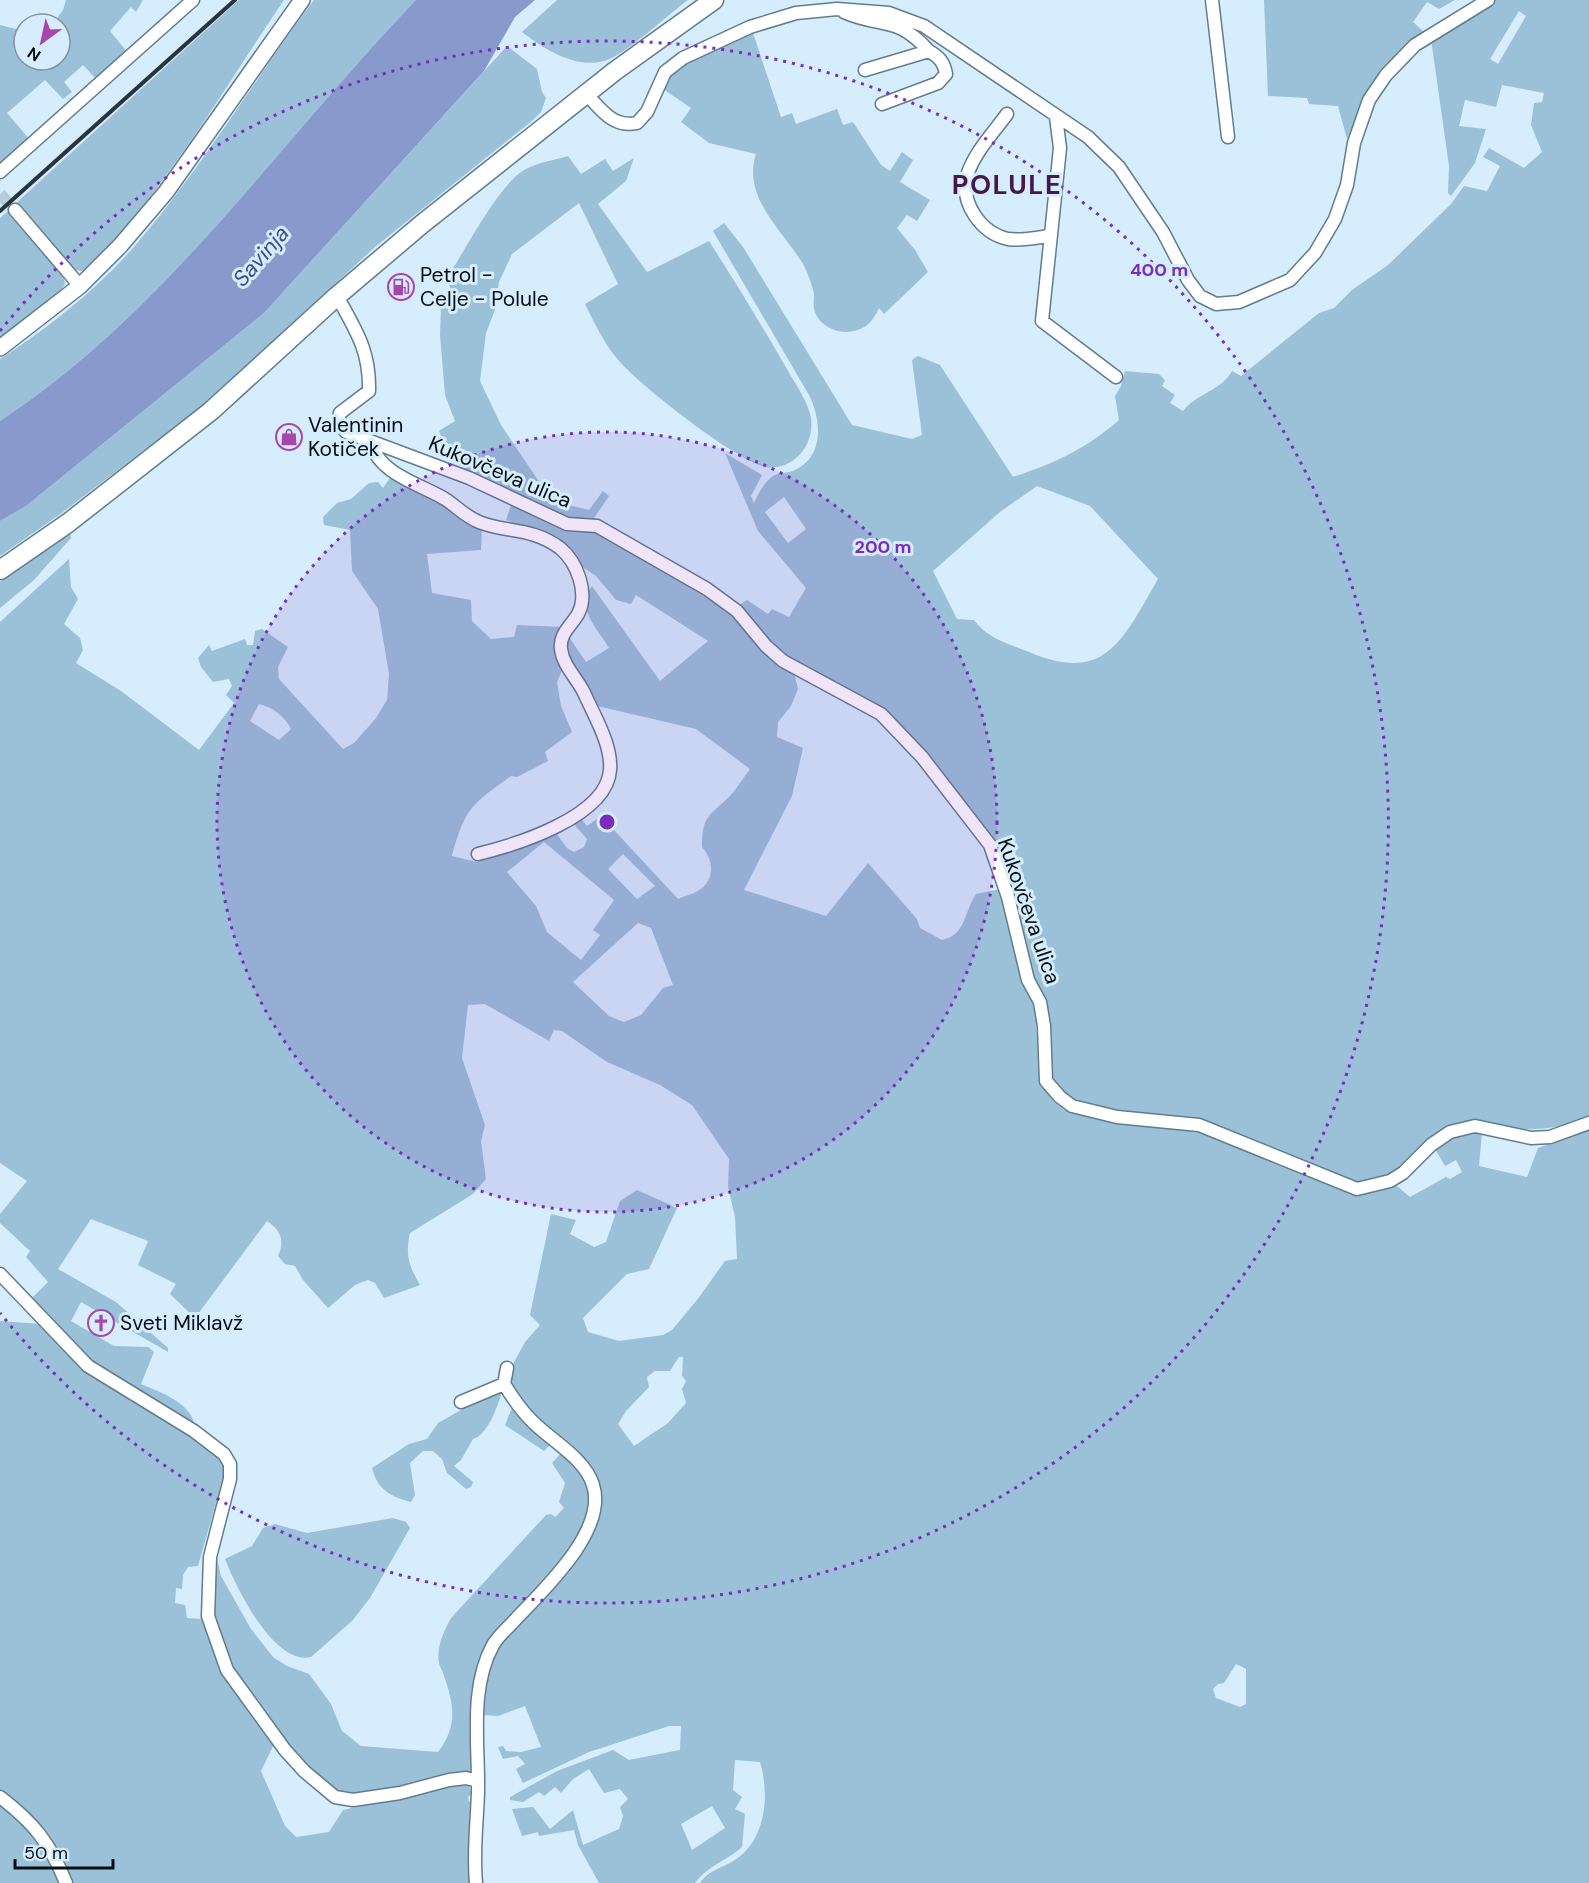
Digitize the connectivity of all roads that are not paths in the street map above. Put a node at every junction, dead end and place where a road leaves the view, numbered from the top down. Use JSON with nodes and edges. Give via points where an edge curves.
{"nodes":[{"id":1,"x":193,"y":0,"type":"edge"},
{"id":2,"x":302,"y":0,"type":"edge"},
{"id":3,"x":714,"y":0,"type":"edge"},
{"id":4,"x":1212,"y":0,"type":"edge"},
{"id":5,"x":1488,"y":0,"type":"edge"},
{"id":6,"x":837,"y":9,"type":"junction"},
{"id":7,"x":928,"y":51,"type":"junction"},
{"id":8,"x":865,"y":70,"type":"dead end"},
{"id":9,"x":586,"y":95,"type":"junction"},
{"id":10,"x":882,"y":104,"type":"dead end"},
{"id":11,"x":1007,"y":114,"type":"dead end"},
{"id":12,"x":1056,"y":117,"type":"junction"},
{"id":13,"x":1228,"y":136,"type":"dead end"},
{"id":14,"x":0,"y":172,"type":"edge"},
{"id":15,"x":15,"y":210,"type":"tunnel mouth"},
{"id":16,"x":1049,"y":236,"type":"junction"},
{"id":17,"x":80,"y":286,"type":"junction"},
{"id":18,"x":337,"y":296,"type":"junction"},
{"id":19,"x":0,"y":348,"type":"edge"},
{"id":20,"x":1116,"y":377,"type":"dead end"},
{"id":21,"x":371,"y":443,"type":"junction"},
{"id":22,"x":0,"y":570,"type":"edge"},
{"id":23,"x":478,"y":854,"type":"dead end"},
{"id":24,"x":1589,"y":1123,"type":"edge"},
{"id":25,"x":0,"y":1274,"type":"edge"},
{"id":26,"x":507,"y":1368,"type":"dead end"},
{"id":27,"x":504,"y":1384,"type":"junction"},
{"id":28,"x":461,"y":1402,"type":"dead end"},
{"id":29,"x":478,"y":1781,"type":"junction"},
{"id":30,"x":0,"y":1797,"type":"edge"},
{"id":31,"x":66,"y":1883,"type":"edge"},
{"id":32,"x":476,"y":1883,"type":"edge"}],
"edges":[{"from":1,"to":14,"type":"street"},
{"from":2,"to":17,"type":"street","via":[[166,192]]},
{"from":3,"to":9,"type":"main road"},
{"from":4,"to":13,"type":"street"},
{"from":5,"to":12,"type":"street","via":[[1415,45],[1386,75],[1369,100],[1335,219],[1315,253],[1290,280],[1239,302],[1216,304],[1200,296],[1119,167],[1088,137]]},
{"from":6,"to":7,"type":"street","via":[[860,19],[889,22],[906,29]]},
{"from":6,"to":9,"type":"street","via":[[774,18],[682,58],[665,72],[647,112],[637,123],[624,126],[613,121]]},
{"from":6,"to":12,"type":"street","via":[[889,13],[924,26]]},
{"from":7,"to":8,"type":"street"},
{"from":7,"to":10,"type":"street","via":[[944,66],[946,74],[942,79]]},
{"from":9,"to":18,"type":"main road"},
{"from":11,"to":16,"type":"street","via":[[967,175],[965,197],[991,232],[1023,240]]},
{"from":12,"to":16,"type":"street","via":[[1060,148]]},
{"from":15,"to":17,"type":"street"},
{"from":16,"to":20,"type":"street","via":[[1042,321]]},
{"from":17,"to":19,"type":"street"},
{"from":18,"to":21,"type":"street","name":"Kukovčeva ulica","via":[[365,345],[369,374],[369,392],[340,413],[338,422],[346,432]]},
{"from":18,"to":22,"type":"main road","via":[[211,411],[68,523]]},
{"from":21,"to":23,"type":"street","name":"Kukovčeva ulica","via":[[374,453],[386,465],[466,515],[480,522],[517,528],[561,549],[576,568],[581,585],[579,611],[564,633],[561,654],[585,694],[608,750],[610,772],[590,804],[538,837]]},
{"from":21,"to":24,"type":"street","name":"Kukovčeva ulica","via":[[469,478],[567,524],[597,526],[707,589],[737,611],[783,662],[881,714],[922,757],[990,846],[1008,897],[1028,980],[1040,1002],[1046,1081],[1072,1106],[1117,1117],[1199,1125],[1357,1188],[1390,1181],[1450,1132],[1475,1126],[1531,1138],[1550,1137]]},
{"from":25,"to":29,"type":"street","via":[[88,1366],[194,1431],[224,1454],[230,1464],[230,1479],[210,1557],[208,1616],[227,1670],[304,1771],[335,1797],[353,1800],[450,1780]]},
{"from":26,"to":27,"type":"street"},
{"from":27,"to":28,"type":"street"},
{"from":27,"to":29,"type":"street","via":[[531,1420],[586,1472],[595,1498],[583,1540],[494,1643],[485,1661],[478,1707]]},
{"from":29,"to":32,"type":"street"},
{"from":30,"to":31,"type":"street","via":[[28,1819],[55,1857]]}]}
